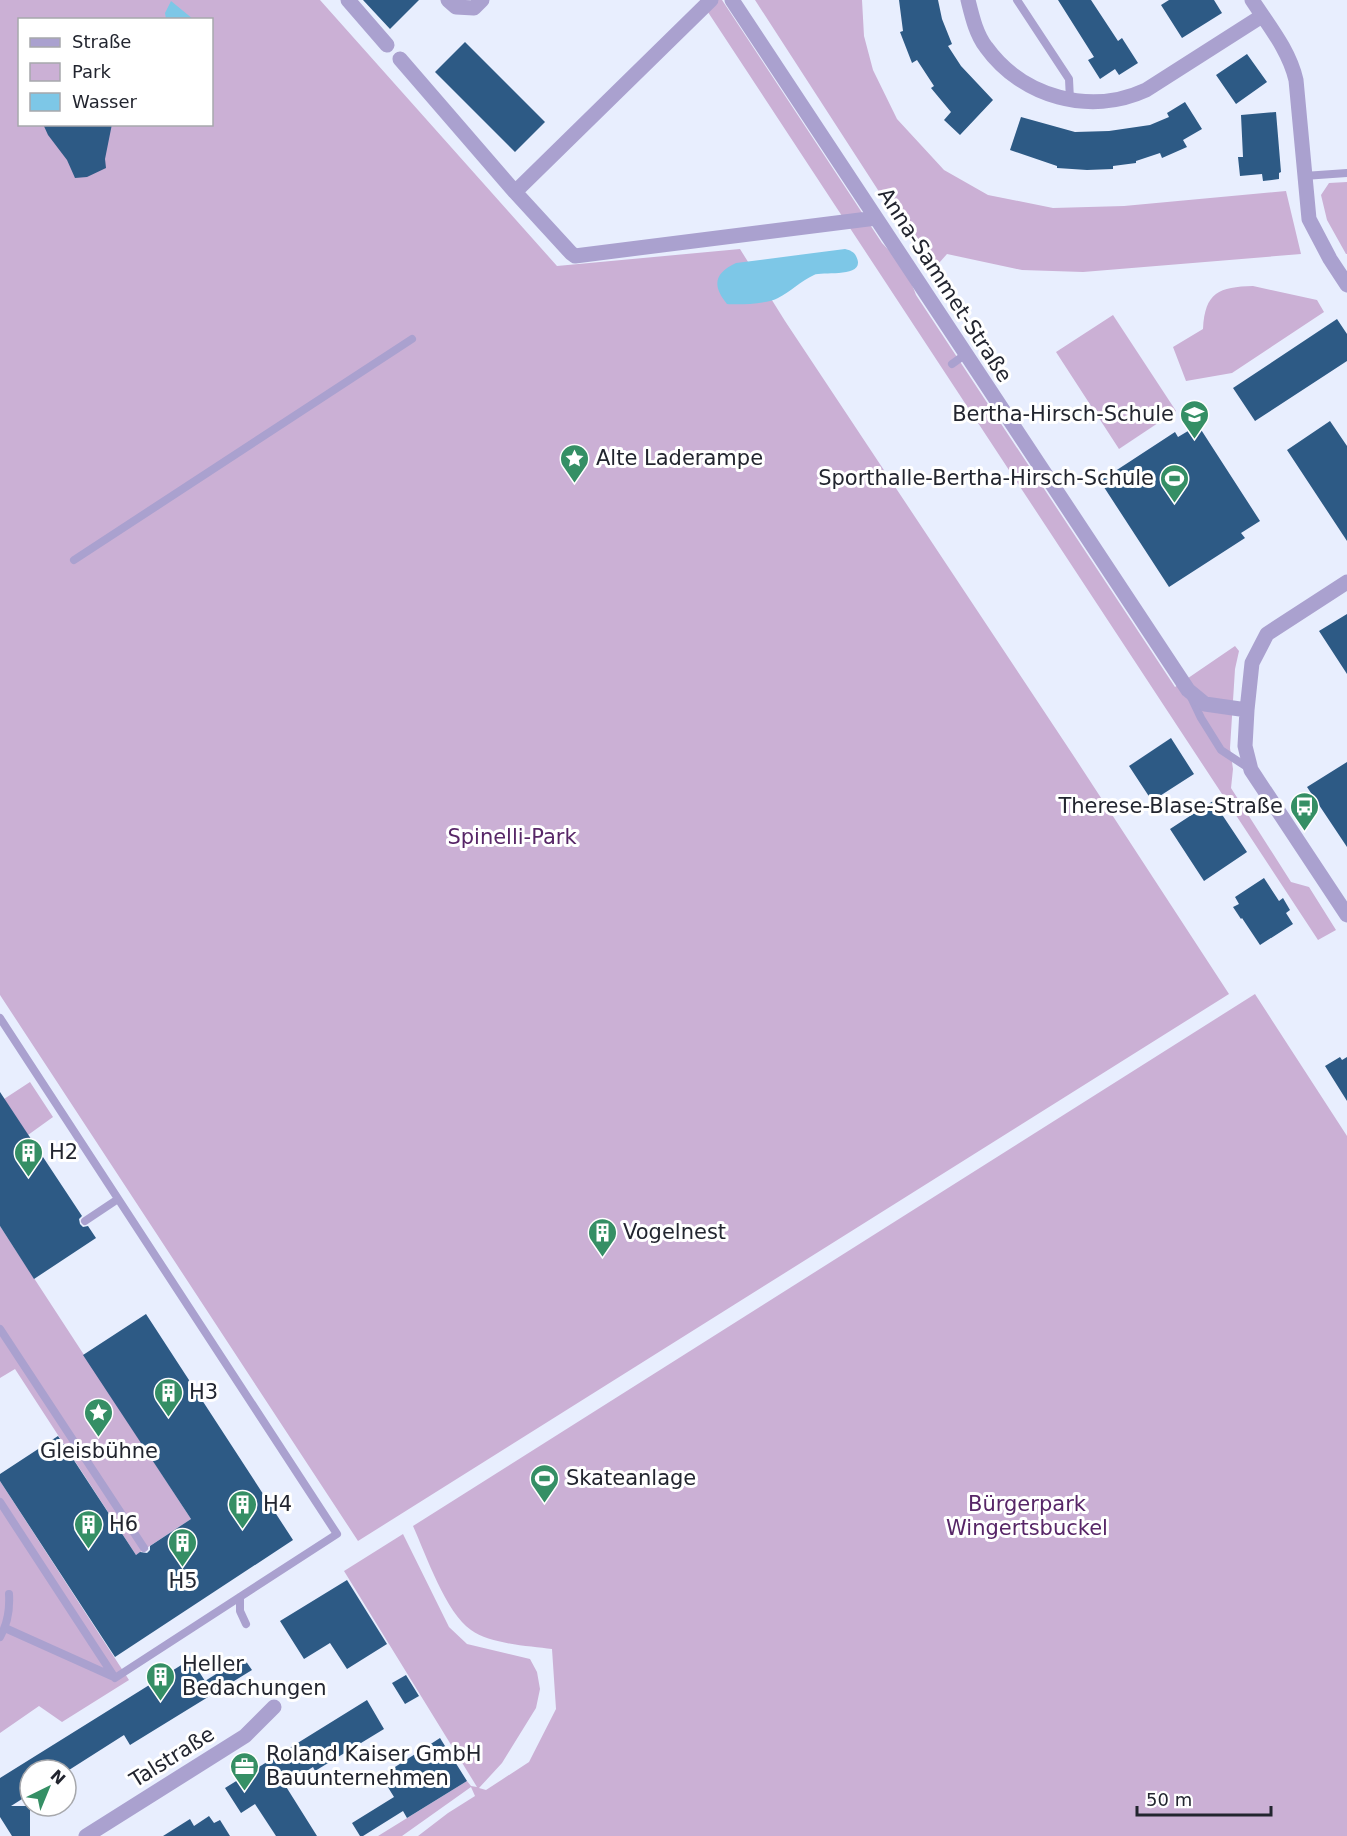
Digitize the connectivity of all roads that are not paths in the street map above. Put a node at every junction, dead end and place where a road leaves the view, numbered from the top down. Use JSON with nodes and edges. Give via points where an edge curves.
{"nodes":[{"id":1,"x":348,"y":0,"type":"edge"},
{"id":2,"x":448,"y":0,"type":"edge"},
{"id":3,"x":482,"y":0,"type":"edge"},
{"id":4,"x":711,"y":0,"type":"edge"},
{"id":5,"x":732,"y":0,"type":"edge"},
{"id":6,"x":968,"y":0,"type":"edge"},
{"id":7,"x":1017,"y":0,"type":"edge"},
{"id":8,"x":1252,"y":0,"type":"edge"},
{"id":9,"x":1262,"y":16,"type":"junction"},
{"id":10,"x":387,"y":45,"type":"dead end"},
{"id":11,"x":400,"y":59,"type":"dead end"},
{"id":12,"x":1070,"y":100,"type":"junction"},
{"id":13,"x":1347,"y":173,"type":"edge"},
{"id":14,"x":1304,"y":176,"type":"junction"},
{"id":15,"x":515,"y":192,"type":"junction"},
{"id":16,"x":876,"y":218,"type":"junction"},
{"id":17,"x":1347,"y":285,"type":"edge"},
{"id":18,"x":411,"y":339,"type":"dead end"},
{"id":19,"x":966,"y":354,"type":"junction"},
{"id":20,"x":952,"y":364,"type":"dead end"},
{"id":21,"x":74,"y":560,"type":"dead end"},
{"id":22,"x":1347,"y":582,"type":"edge"},
{"id":23,"x":1188,"y":690,"type":"junction"},
{"id":24,"x":1247,"y":710,"type":"junction"},
{"id":25,"x":1251,"y":770,"type":"junction"},
{"id":26,"x":1347,"y":915,"type":"edge"},
{"id":27,"x":0,"y":1018,"type":"edge"},
{"id":28,"x":118,"y":1199,"type":"junction"},
{"id":29,"x":85,"y":1221,"type":"dead end"},
{"id":30,"x":0,"y":1329,"type":"edge"},
{"id":31,"x":0,"y":1502,"type":"edge"},
{"id":32,"x":144,"y":1548,"type":"dead end"},
{"id":33,"x":9,"y":1594,"type":"dead end"},
{"id":34,"x":240,"y":1597,"type":"junction"},
{"id":35,"x":246,"y":1624,"type":"dead end"},
{"id":36,"x":5,"y":1628,"type":"junction"},
{"id":37,"x":0,"y":1637,"type":"edge"},
{"id":38,"x":115,"y":1678,"type":"junction"},
{"id":39,"x":274,"y":1707,"type":"dead end"},
{"id":40,"x":86,"y":1836,"type":"edge"}],
"edges":[{"from":1,"to":10,"type":"street"},
{"from":2,"to":3,"type":"street","via":[[456,7],[474,8]]},
{"from":4,"to":15,"type":"street"},
{"from":5,"to":16,"type":"street","name":"Anna-Sammet-Straße"},
{"from":6,"to":12,"type":"street","via":[[985,46],[1006,70],[1033,88]]},
{"from":7,"to":12,"type":"lane","via":[[1069,79]]},
{"from":8,"to":9,"type":"street"},
{"from":9,"to":12,"type":"street","via":[[1137,94],[1107,100]]},
{"from":9,"to":14,"type":"street","via":[[1292,64]]},
{"from":11,"to":15,"type":"street"},
{"from":13,"to":14,"type":"lane"},
{"from":14,"to":17,"type":"street","via":[[1309,219]]},
{"from":15,"to":16,"type":"street","via":[[575,256]]},
{"from":16,"to":19,"type":"street","name":"Anna-Sammet-Straße"},
{"from":18,"to":21,"type":"lane"},
{"from":19,"to":20,"type":"lane"},
{"from":19,"to":23,"type":"street","name":"Anna-Sammet-Straße"},
{"from":22,"to":24,"type":"street","via":[[1267,634],[1252,663]]},
{"from":23,"to":24,"type":"street","name":"Anna-Sammet-Straße","via":[[1205,704]]},
{"from":23,"to":25,"type":"lane","via":[[1221,750]]},
{"from":24,"to":25,"type":"street","via":[[1245,746]]},
{"from":25,"to":26,"type":"street"},
{"from":27,"to":28,"type":"lane"},
{"from":28,"to":29,"type":"lane"},
{"from":28,"to":34,"type":"lane","via":[[337,1534]]},
{"from":30,"to":32,"type":"lane"},
{"from":31,"to":38,"type":"lane"},
{"from":33,"to":36,"type":"lane"},
{"from":34,"to":35,"type":"lane","via":[[240,1611]]},
{"from":34,"to":38,"type":"lane"},
{"from":36,"to":37,"type":"lane"},
{"from":36,"to":38,"type":"lane"},
{"from":39,"to":40,"type":"street","name":"Talstraße","via":[[245,1736]]}]}
